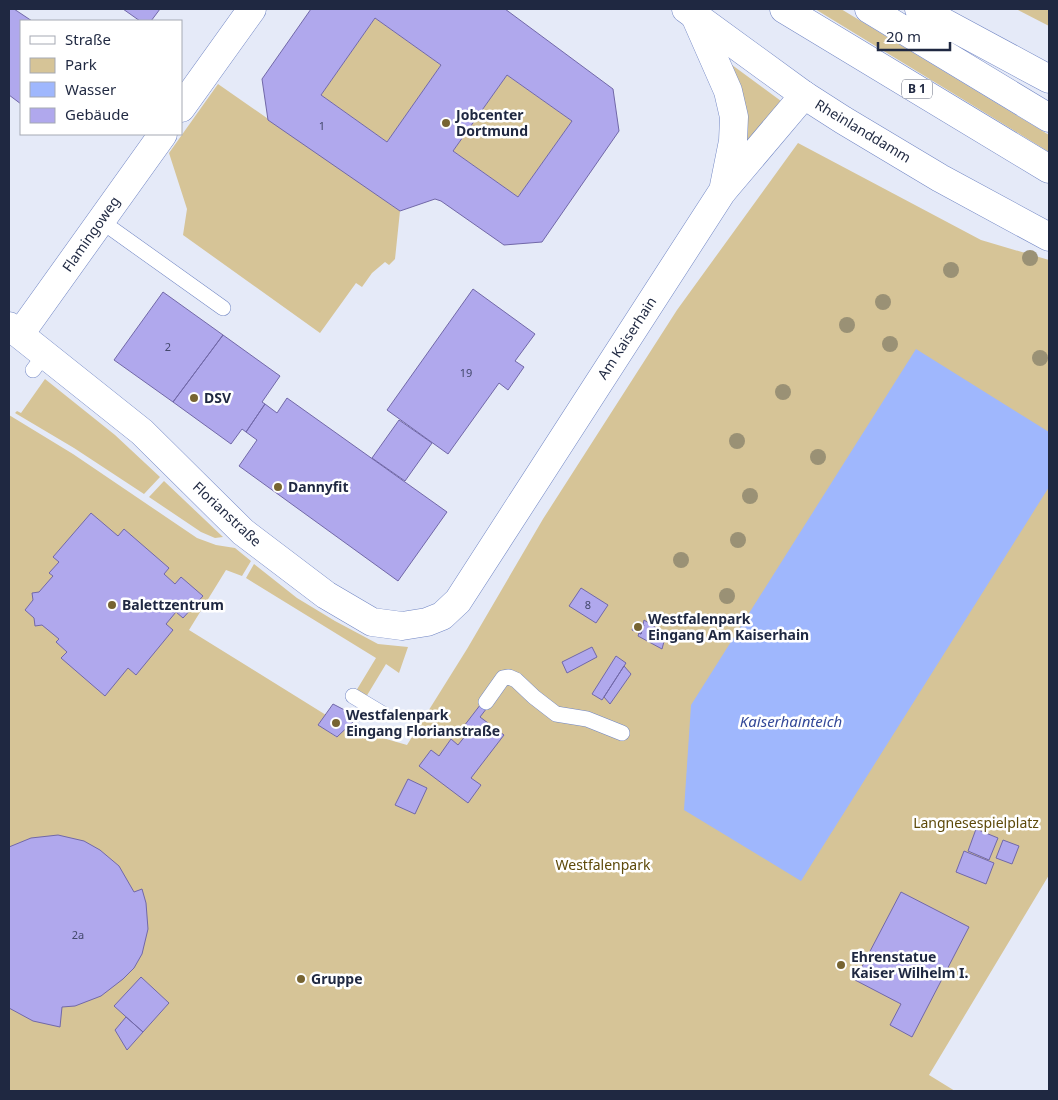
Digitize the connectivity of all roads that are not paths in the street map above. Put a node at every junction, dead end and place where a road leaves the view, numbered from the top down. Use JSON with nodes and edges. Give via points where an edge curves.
{"nodes":[{"id":1,"x":252,"y":9,"type":"edge"},
{"id":2,"x":784,"y":9,"type":"edge"},
{"id":3,"x":869,"y":9,"type":"edge"},
{"id":4,"x":919,"y":9,"type":"edge"},
{"id":5,"x":691,"y":12,"type":"edge"},
{"id":6,"x":1049,"y":79,"type":"edge"},
{"id":7,"x":804,"y":96,"type":"junction"},
{"id":8,"x":182,"y":107,"type":"edge"},
{"id":9,"x":1049,"y":118,"type":"edge"},
{"id":10,"x":162,"y":135,"type":"edge"},
{"id":11,"x":1049,"y":170,"type":"edge"},
{"id":12,"x":722,"y":192,"type":"junction"},
{"id":13,"x":101,"y":221,"type":"junction"},
{"id":14,"x":1049,"y":237,"type":"edge"},
{"id":15,"x":223,"y":308,"type":"dead end"},
{"id":16,"x":14,"y":330,"type":"edge"},
{"id":17,"x":465,"y":590,"type":"joint"},
{"id":18,"x":353,"y":696,"type":"dead end"},
{"id":19,"x":486,"y":702,"type":"dead end"},
{"id":20,"x":383,"y":714,"type":"dead end"},
{"id":21,"x":622,"y":733,"type":"dead end"}],
"edges":[{"from":1,"to":8,"type":"street"},
{"from":2,"to":11,"type":"street","number":"B 1"},
{"from":3,"to":9,"type":"street"},
{"from":4,"to":6,"type":"street"},
{"from":5,"to":7,"type":"street","name":"Rheinlanddamm"},
{"from":5,"to":12,"type":"street","via":[[728,91],[734,117],[734,140]]},
{"from":7,"to":12,"type":"street","name":"Am Kaiserhain"},
{"from":7,"to":14,"type":"street","name":"Rheinlanddamm","via":[[940,178]]},
{"from":10,"to":13,"type":"street","name":"Flamingoweg"},
{"from":12,"to":17,"type":"street","name":"Am Kaiserhain"},
{"from":13,"to":15,"type":"lane"},
{"from":13,"to":16,"type":"street","name":"Flamingoweg"},
{"from":16,"to":17,"type":"street","name":"Florianstraße","via":[[39,362],[142,432],[243,532],[326,596],[372,622],[402,626],[442,616]]},
{"from":18,"to":20,"type":"lane"},
{"from":19,"to":21,"type":"lane","via":[[503,678],[509,677],[556,714],[587,720]]}]}
